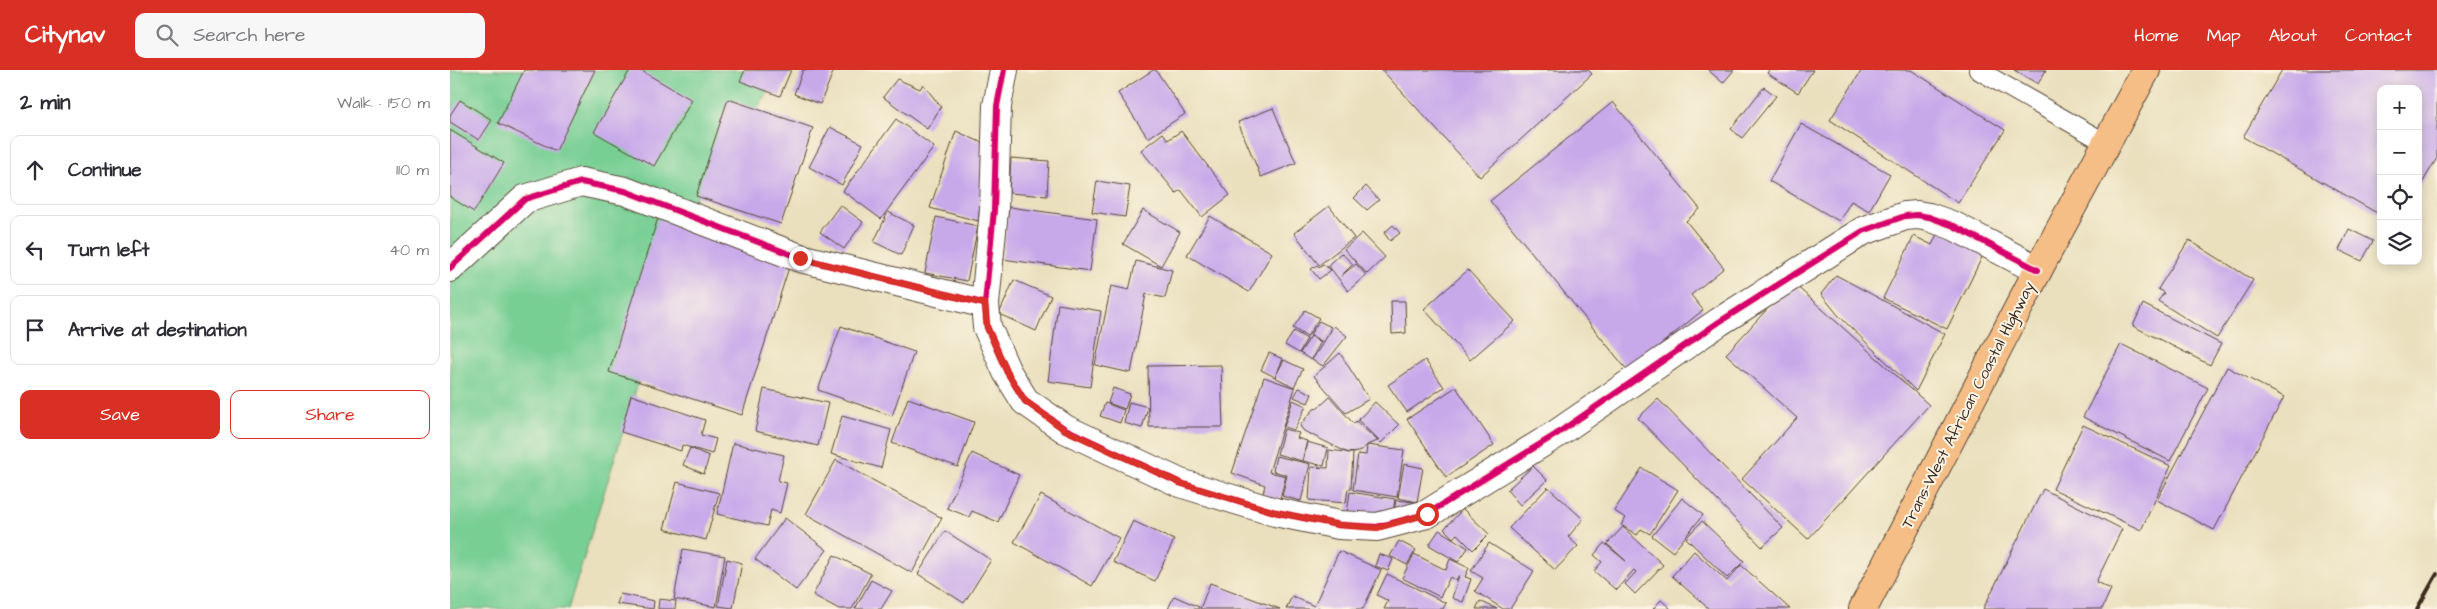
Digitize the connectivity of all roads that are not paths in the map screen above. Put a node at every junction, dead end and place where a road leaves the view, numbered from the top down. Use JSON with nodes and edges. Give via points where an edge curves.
{"nodes":[{"id":1,"x":1004,"y":70,"type":"edge"},
{"id":2,"x":1978,"y":70,"type":"edge"},
{"id":3,"x":2146,"y":70,"type":"edge"},
{"id":4,"x":2106,"y":143,"type":"junction"},
{"id":5,"x":450,"y":268,"type":"edge"},
{"id":6,"x":2038,"y":270,"type":"junction"},
{"id":7,"x":985,"y":304,"type":"junction"},
{"id":8,"x":1863,"y":609,"type":"edge"}],
"edges":[{"from":1,"to":7,"type":"street","via":[[998,106],[994,210]]},
{"from":2,"to":4,"type":"lane"},
{"from":3,"to":4,"type":"highway","name":"Trans-West African Coastal Highway"},
{"from":4,"to":6,"type":"highway","name":"Trans-West African Coastal Highway"},
{"from":5,"to":7,"type":"street","via":[[525,199],[581,182],[625,191],[800,258]]},
{"from":6,"to":7,"type":"street","via":[[1954,226],[1929,217],[1905,216],[1864,231],[1720,322],[1556,435],[1427,514],[1377,528],[1339,525],[1275,512],[1180,483],[1065,430],[1025,401],[1007,372],[987,327]]},
{"from":6,"to":8,"type":"highway","name":"Trans-West African Coastal Highway"}]}
